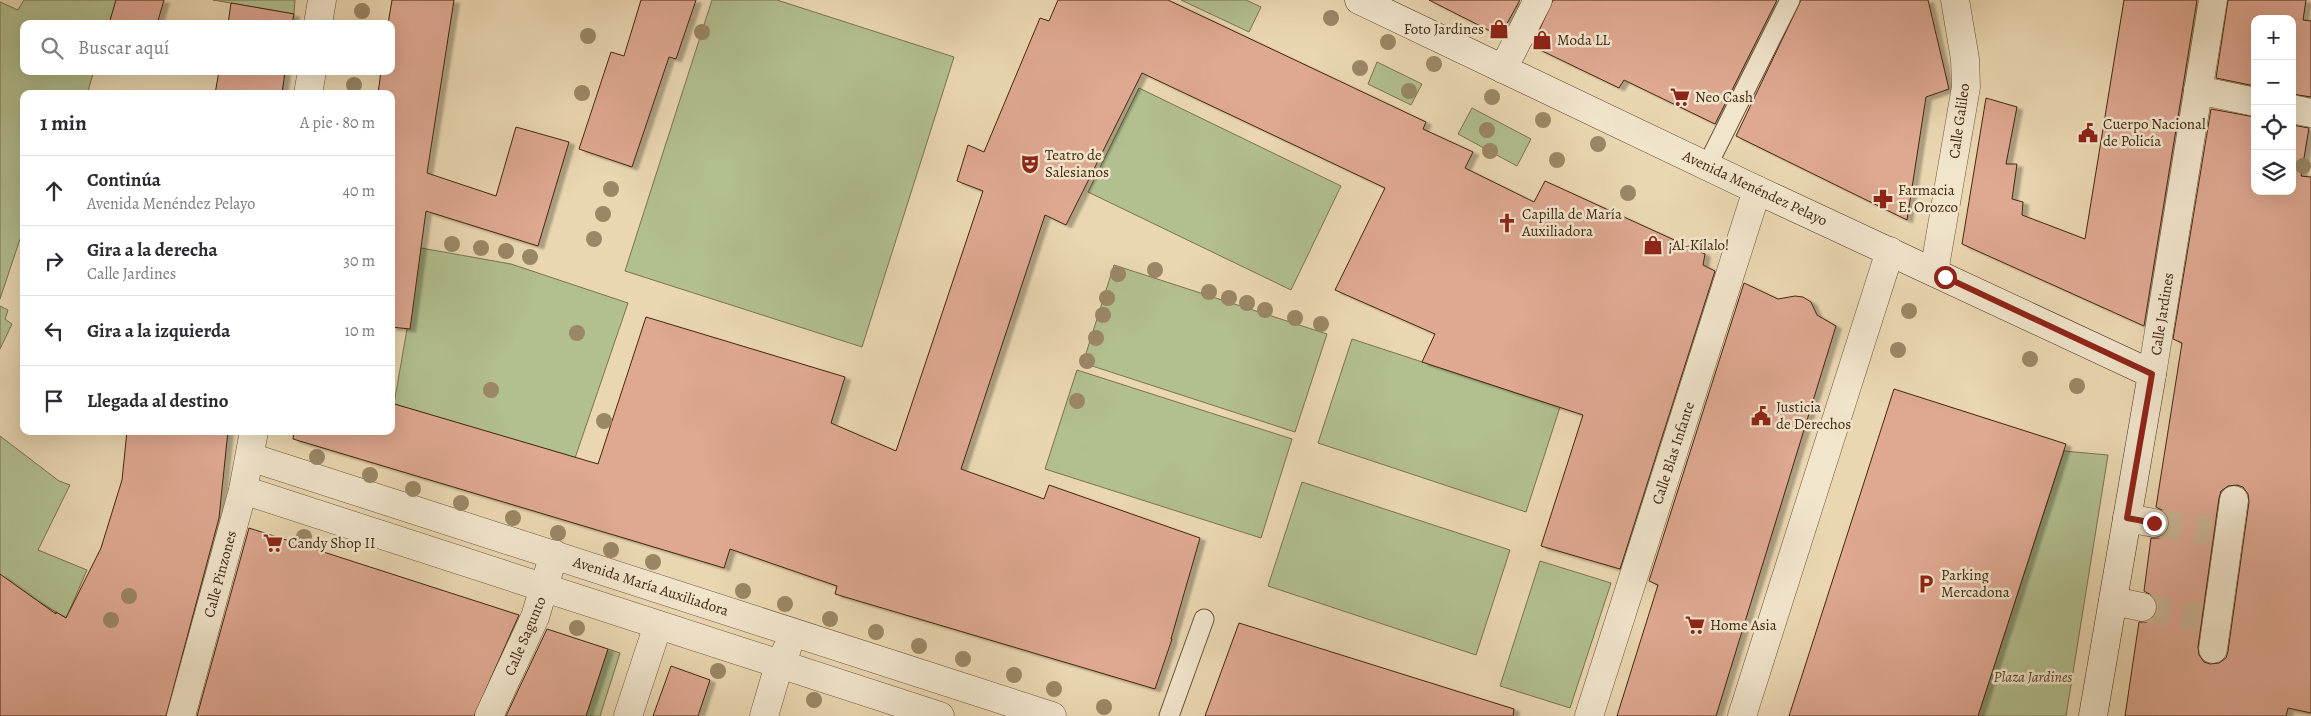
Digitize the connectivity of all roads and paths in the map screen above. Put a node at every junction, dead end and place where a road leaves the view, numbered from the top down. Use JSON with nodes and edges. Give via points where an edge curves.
{"nodes":[{"id":1,"x":322,"y":0,"type":"edge"},
{"id":2,"x":1538,"y":0,"type":"edge"},
{"id":3,"x":1790,"y":0,"type":"edge"},
{"id":4,"x":1955,"y":0,"type":"edge"},
{"id":5,"x":2213,"y":0,"type":"edge"},
{"id":6,"x":1362,"y":1,"type":"edge"},
{"id":7,"x":319,"y":20,"type":"edge"},
{"id":8,"x":1503,"y":69,"type":"junction"},
{"id":9,"x":311,"y":75,"type":"edge"},
{"id":10,"x":309,"y":90,"type":"edge"},
{"id":11,"x":2198,"y":90,"type":"junction"},
{"id":12,"x":2251,"y":101,"type":"edge"},
{"id":13,"x":2296,"y":110,"type":"edge"},
{"id":14,"x":2311,"y":113,"type":"edge"},
{"id":15,"x":1707,"y":166,"type":"junction"},
{"id":16,"x":1757,"y":190,"type":"junction"},
{"id":17,"x":1890,"y":251,"type":"junction"},
{"id":18,"x":1934,"y":272,"type":"junction"},
{"id":19,"x":2152,"y":374,"type":"junction"},
{"id":20,"x":252,"y":444,"type":"edge"},
{"id":21,"x":243,"y":490,"type":"junction"},
{"id":22,"x":2234,"y":500,"type":"dead end"},
{"id":23,"x":2127,"y":518,"type":"junction"},
{"id":24,"x":2154,"y":523,"type":"tunnel mouth"},
{"id":25,"x":554,"y":554,"type":"junction"},
{"id":26,"x":546,"y":587,"type":"junction"},
{"id":27,"x":2113,"y":601,"type":"junction"},
{"id":28,"x":2142,"y":607,"type":"tunnel mouth"},
{"id":29,"x":1204,"y":619,"type":"dead end"},
{"id":30,"x":658,"y":624,"type":"junction"},
{"id":31,"x":819,"y":640,"type":"junction"},
{"id":32,"x":2213,"y":649,"type":"dead end"},
{"id":33,"x":779,"y":665,"type":"junction"},
{"id":34,"x":181,"y":716,"type":"edge"},
{"id":35,"x":489,"y":716,"type":"edge"},
{"id":36,"x":628,"y":716,"type":"edge"},
{"id":37,"x":764,"y":716,"type":"edge"},
{"id":38,"x":940,"y":716,"type":"edge"},
{"id":39,"x":1052,"y":716,"type":"edge"},
{"id":40,"x":1169,"y":716,"type":"edge"},
{"id":41,"x":1589,"y":716,"type":"edge"},
{"id":42,"x":1742,"y":716,"type":"edge"},
{"id":43,"x":2094,"y":716,"type":"edge"}],
"edges":[{"from":1,"to":7,"type":"street"},
{"from":2,"to":8,"type":"street"},
{"from":3,"to":15,"type":"lane"},
{"from":4,"to":18,"type":"street","name":"Calle Galileo","via":[[1965,59],[1966,88]]},
{"from":5,"to":11,"type":"street","name":"Calle Jardines"},
{"from":6,"to":8,"type":"street","name":"Avenida Menéndez Pelayo"},
{"from":8,"to":15,"type":"street","name":"Avenida Menéndez Pelayo"},
{"from":9,"to":10,"type":"street"},
{"from":11,"to":12,"type":"street"},
{"from":11,"to":19,"type":"street","name":"Calle Jardines"},
{"from":13,"to":14,"type":"street"},
{"from":15,"to":16,"type":"street","name":"Avenida Menéndez Pelayo"},
{"from":16,"to":17,"type":"street","name":"Avenida Menéndez Pelayo"},
{"from":16,"to":41,"type":"street","name":"Calle Blas Infante"},
{"from":17,"to":18,"type":"street","name":"Avenida Menéndez Pelayo"},
{"from":17,"to":42,"type":"street"},
{"from":18,"to":19,"type":"street","name":"Avenida Menéndez Pelayo"},
{"from":19,"to":23,"type":"street","name":"Calle Jardines"},
{"from":20,"to":21,"type":"street","name":"Calle Pinzones"},
{"from":20,"to":25,"type":"street","name":"Avenida María Auxiliadora"},
{"from":21,"to":26,"type":"street"},
{"from":21,"to":34,"type":"street","name":"Calle Pinzones"},
{"from":22,"to":32,"type":"street","via":[[2221,533],[2208,620]]},
{"from":23,"to":24,"type":"street"},
{"from":23,"to":27,"type":"street","name":"Calle Jardines"},
{"from":25,"to":26,"type":"street","name":"Calle Sagunto"},
{"from":25,"to":31,"type":"street","name":"Avenida María Auxiliadora"},
{"from":26,"to":30,"type":"street"},
{"from":26,"to":35,"type":"street","name":"Calle Sagunto"},
{"from":27,"to":28,"type":"street"},
{"from":27,"to":43,"type":"street","name":"Calle Jardines"},
{"from":29,"to":40,"type":"lane"},
{"from":30,"to":33,"type":"street"},
{"from":30,"to":36,"type":"street"},
{"from":31,"to":33,"type":"street","via":[[802,639],[792,643]]},
{"from":31,"to":39,"type":"street","name":"Avenida María Auxiliadora"},
{"from":33,"to":37,"type":"street"},
{"from":33,"to":38,"type":"street"}]}
